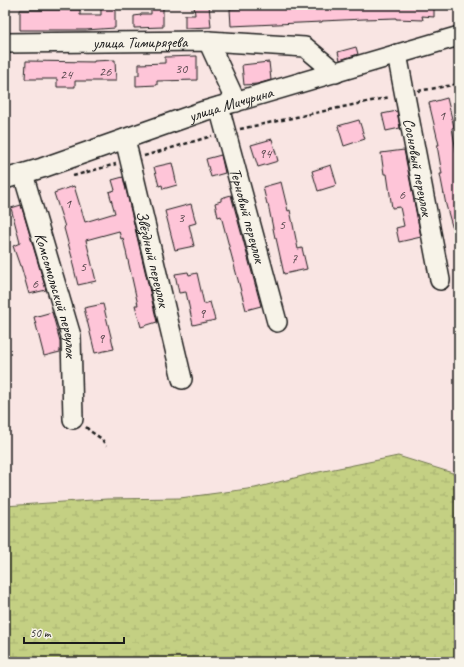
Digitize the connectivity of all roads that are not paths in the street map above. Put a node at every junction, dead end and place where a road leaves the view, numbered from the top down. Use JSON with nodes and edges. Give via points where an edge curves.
{"nodes":[{"id":1,"x":459,"y":36,"type":"edge"},
{"id":2,"x":208,"y":41,"type":"junction"},
{"id":3,"x":5,"y":43,"type":"edge"},
{"id":4,"x":397,"y":54,"type":"junction"},
{"id":5,"x":336,"y":72,"type":"junction"},
{"id":6,"x":228,"y":105,"type":"junction"},
{"id":7,"x":125,"y":139,"type":"junction"},
{"id":8,"x":23,"y":174,"type":"junction"},
{"id":9,"x":5,"y":179,"type":"edge"},
{"id":10,"x":440,"y":280,"type":"dead end"},
{"id":11,"x":277,"y":322,"type":"dead end"},
{"id":12,"x":182,"y":378,"type":"dead end"},
{"id":13,"x":73,"y":418,"type":"road end"}],
"edges":[{"from":1,"to":4,"type":"street","name":"улица Мичурина"},
{"from":2,"to":3,"type":"street","name":"улица Тимирязева"},
{"from":2,"to":5,"type":"street","via":[[305,47]]},
{"from":2,"to":6,"type":"street","name":"улица Тимирязева"},
{"from":4,"to":5,"type":"street","name":"улица Мичурина"},
{"from":4,"to":10,"type":"street","name":"Сосновый переулок"},
{"from":5,"to":6,"type":"street","name":"улица Мичурина"},
{"from":6,"to":7,"type":"street","name":"улица Мичурина"},
{"from":6,"to":11,"type":"street","name":"Терновый переулок"},
{"from":7,"to":8,"type":"street","name":"улица Мичурина"},
{"from":7,"to":12,"type":"street","name":"Звёздный переулок"},
{"from":8,"to":9,"type":"street","name":"улица Мичурина"},
{"from":8,"to":13,"type":"street","name":"Комсомольский переулок","via":[[71,336]]}]}
